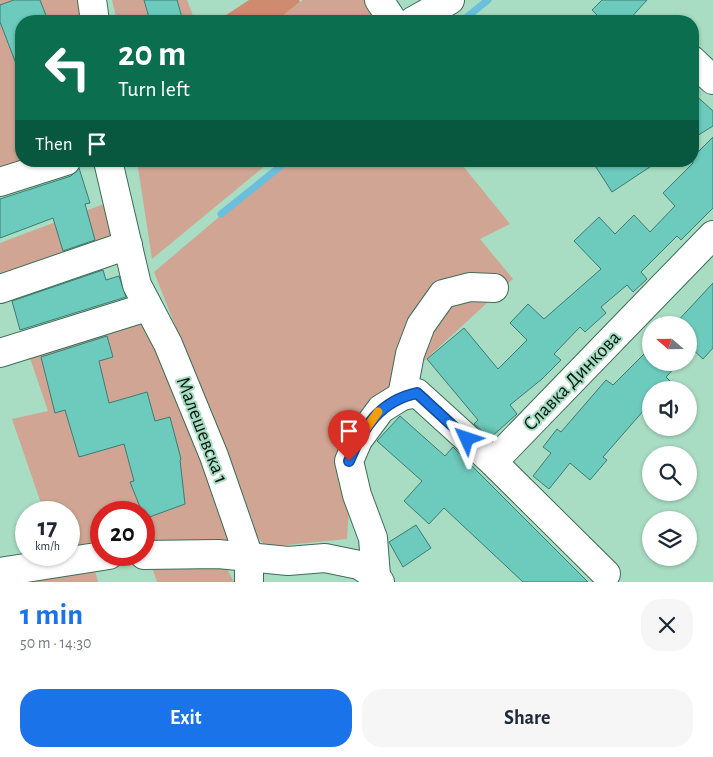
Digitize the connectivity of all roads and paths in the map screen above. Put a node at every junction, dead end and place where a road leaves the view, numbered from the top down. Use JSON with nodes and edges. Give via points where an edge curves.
{"nodes":[{"id":1,"x":92,"y":0,"type":"edge"},
{"id":2,"x":379,"y":0,"type":"edge"},
{"id":3,"x":450,"y":0,"type":"edge"},
{"id":4,"x":94,"y":15,"type":"edge"},
{"id":5,"x":389,"y":15,"type":"edge"},
{"id":6,"x":424,"y":15,"type":"edge"},
{"id":7,"x":699,"y":67,"type":"edge"},
{"id":8,"x":713,"y":80,"type":"edge"},
{"id":9,"x":47,"y":167,"type":"edge"},
{"id":10,"x":109,"y":167,"type":"edge"},
{"id":11,"x":0,"y":182,"type":"edge"},
{"id":12,"x":713,"y":235,"type":"edge"},
{"id":13,"x":128,"y":246,"type":"junction"},
{"id":14,"x":494,"y":288,"type":"dead end"},
{"id":15,"x":0,"y":289,"type":"edge"},
{"id":16,"x":148,"y":307,"type":"junction"},
{"id":17,"x":0,"y":354,"type":"edge"},
{"id":18,"x":402,"y":396,"type":"junction"},
{"id":19,"x":493,"y":462,"type":"junction"},
{"id":20,"x":155,"y":555,"type":"edge"},
{"id":21,"x":90,"y":558,"type":"edge"},
{"id":22,"x":249,"y":570,"type":"edge"},
{"id":23,"x":0,"y":572,"type":"edge"},
{"id":24,"x":606,"y":574,"type":"dead end"},
{"id":25,"x":378,"y":579,"type":"edge"}],
"edges":[{"from":1,"to":4,"type":"street"},
{"from":2,"to":5,"type":"street"},
{"from":3,"to":6,"type":"street"},
{"from":7,"to":8,"type":"street"},
{"from":9,"to":11,"type":"street"},
{"from":10,"to":13,"type":"street","name":"Малешевска 1"},
{"from":12,"to":19,"type":"street","name":"Славка Динкова"},
{"from":13,"to":15,"type":"street"},
{"from":13,"to":16,"type":"street","name":"Малешевска 1","via":[[137,285]]},
{"from":14,"to":18,"type":"street","via":[[470,286],[443,294],[420,325],[410,354]]},
{"from":16,"to":17,"type":"street"},
{"from":16,"to":22,"type":"street","name":"Малешевска 1","via":[[168,344],[214,456]]},
{"from":18,"to":19,"type":"street","via":[[417,393]]},
{"from":18,"to":25,"type":"street","via":[[381,409],[358,440],[349,461],[373,538]]},
{"from":19,"to":24,"type":"street"},
{"from":20,"to":22,"type":"street","via":[[218,554]]},
{"from":21,"to":23,"type":"street"},
{"from":22,"to":25,"type":"street","via":[[288,561],[325,558],[359,565]]}]}
